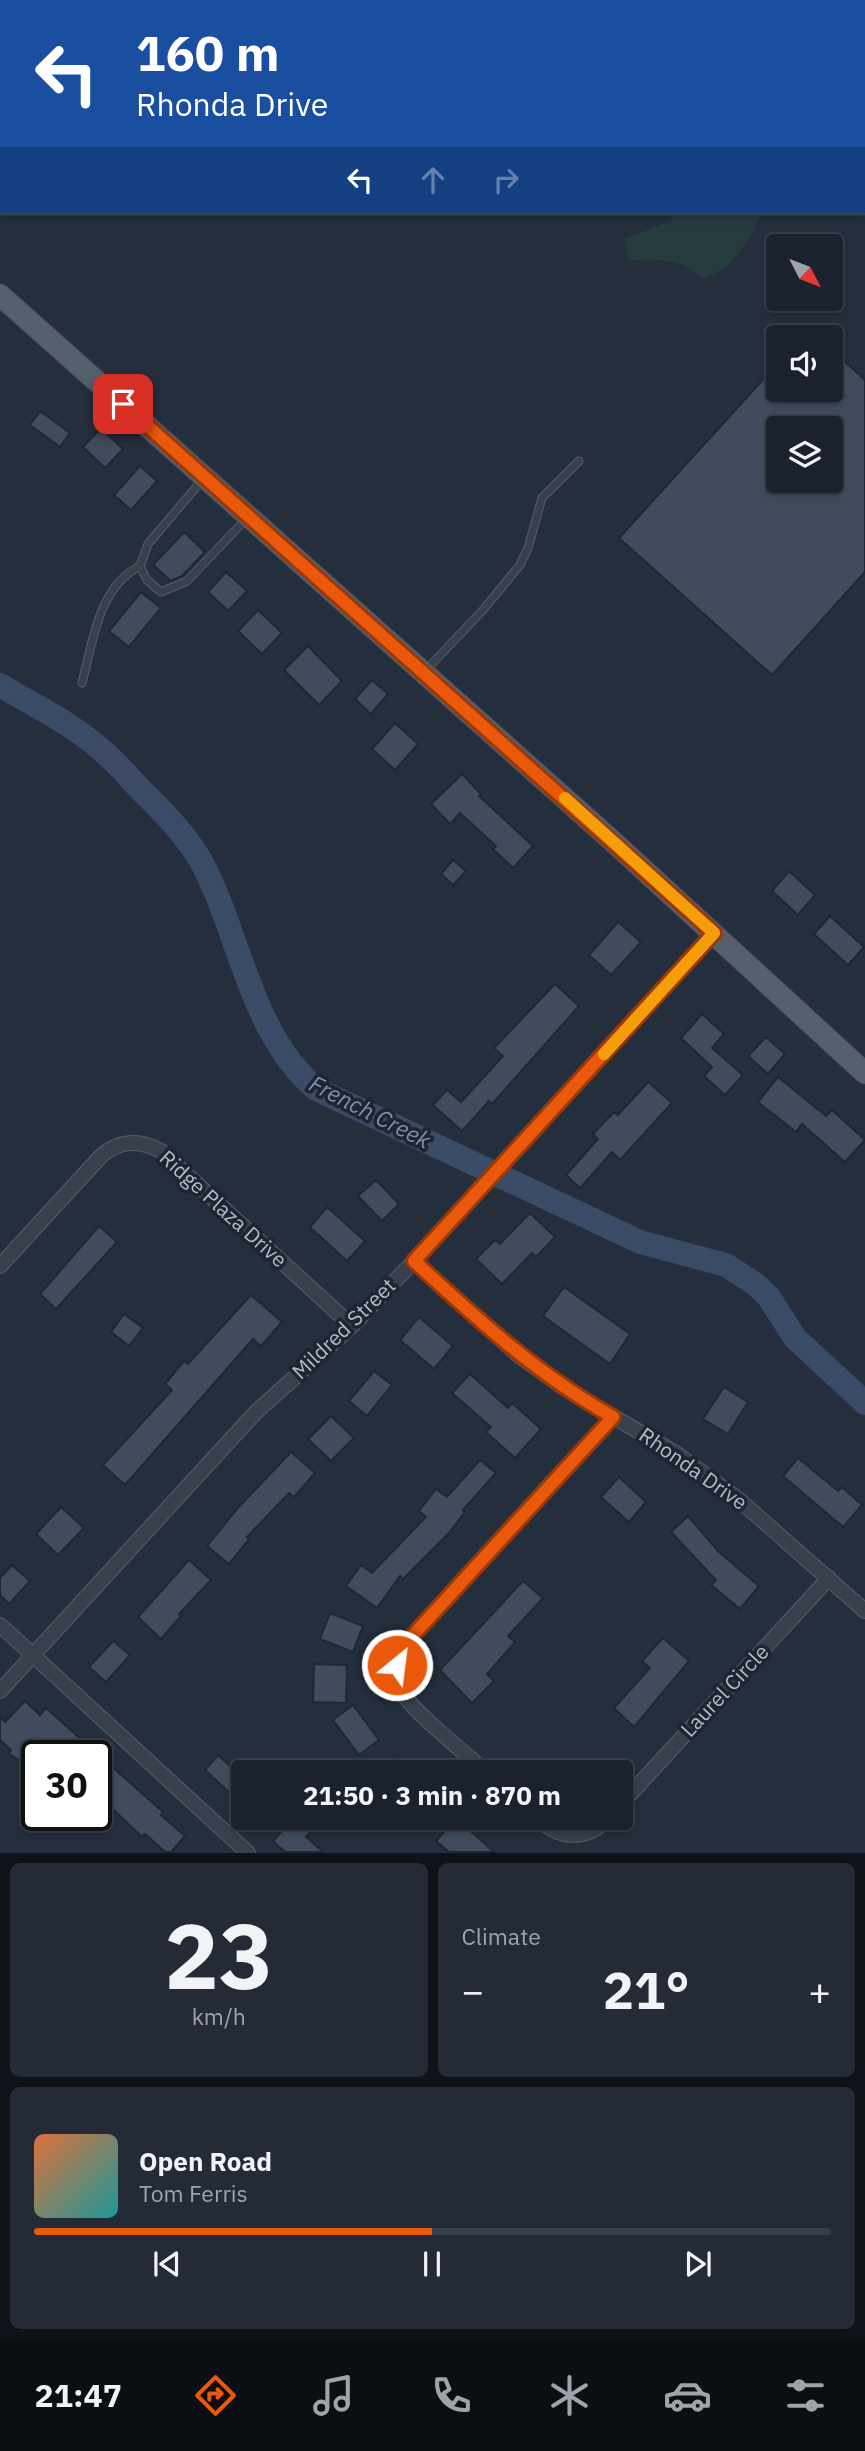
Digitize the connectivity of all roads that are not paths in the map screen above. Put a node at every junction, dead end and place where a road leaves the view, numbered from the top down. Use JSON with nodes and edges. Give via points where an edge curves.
{"nodes":[{"id":1,"x":0,"y":295,"type":"edge"},
{"id":2,"x":579,"y":461,"type":"dead end"},
{"id":3,"x":205,"y":477,"type":"junction"},
{"id":4,"x":249,"y":516,"type":"junction"},
{"id":5,"x":140,"y":566,"type":"junction"},
{"id":6,"x":425,"y":672,"type":"junction"},
{"id":7,"x":82,"y":684,"type":"dead end"},
{"id":8,"x":714,"y":933,"type":"junction"},
{"id":9,"x":865,"y":1073,"type":"edge"},
{"id":10,"x":414,"y":1261,"type":"junction"},
{"id":11,"x":0,"y":1266,"type":"edge"},
{"id":12,"x":352,"y":1326,"type":"junction"},
{"id":13,"x":613,"y":1417,"type":"junction"},
{"id":14,"x":829,"y":1578,"type":"junction"},
{"id":15,"x":865,"y":1611,"type":"edge"},
{"id":16,"x":0,"y":1625,"type":"edge"},
{"id":17,"x":33,"y":1655,"type":"junction"},
{"id":18,"x":0,"y":1691,"type":"edge"},
{"id":19,"x":473,"y":1760,"type":"edge"},
{"id":20,"x":633,"y":1791,"type":"edge"},
{"id":21,"x":553,"y":1830,"type":"edge"},
{"id":22,"x":593,"y":1830,"type":"edge"},
{"id":23,"x":248,"y":1853,"type":"edge"}],
"edges":[{"from":1,"to":3,"type":"main road"},
{"from":2,"to":6,"type":"lane","via":[[542,498],[520,565]]},
{"from":3,"to":4,"type":"main road"},
{"from":3,"to":5,"type":"lane","via":[[148,544]]},
{"from":4,"to":5,"type":"lane","via":[[187,581],[173,589],[161,592]]},
{"from":4,"to":6,"type":"main road"},
{"from":5,"to":7,"type":"lane","via":[[127,572],[107,599]]},
{"from":6,"to":8,"type":"main road"},
{"from":8,"to":9,"type":"main road"},
{"from":8,"to":10,"type":"street","name":"Mildred Street"},
{"from":10,"to":12,"type":"street","name":"Mildred Street"},
{"from":10,"to":13,"type":"street","name":"Rhonda Drive","via":[[518,1355]]},
{"from":11,"to":12,"type":"street","name":"Ridge Plaza Drive","via":[[101,1156],[120,1144],[139,1142],[161,1151]]},
{"from":12,"to":17,"type":"street","name":"Mildred Street","via":[[256,1412]]},
{"from":13,"to":14,"type":"street","name":"Rhonda Drive","via":[[677,1454],[738,1499]]},
{"from":13,"to":19,"type":"street","via":[[400,1654],[397,1677],[405,1698]]},
{"from":14,"to":15,"type":"street","name":"Rhonda Drive"},
{"from":14,"to":20,"type":"street","name":"Laurel Circle"},
{"from":16,"to":17,"type":"street"},
{"from":17,"to":18,"type":"street","name":"Mildred Street"},
{"from":17,"to":23,"type":"street"},
{"from":21,"to":22,"type":"street","via":[[583,1835]]}]}
